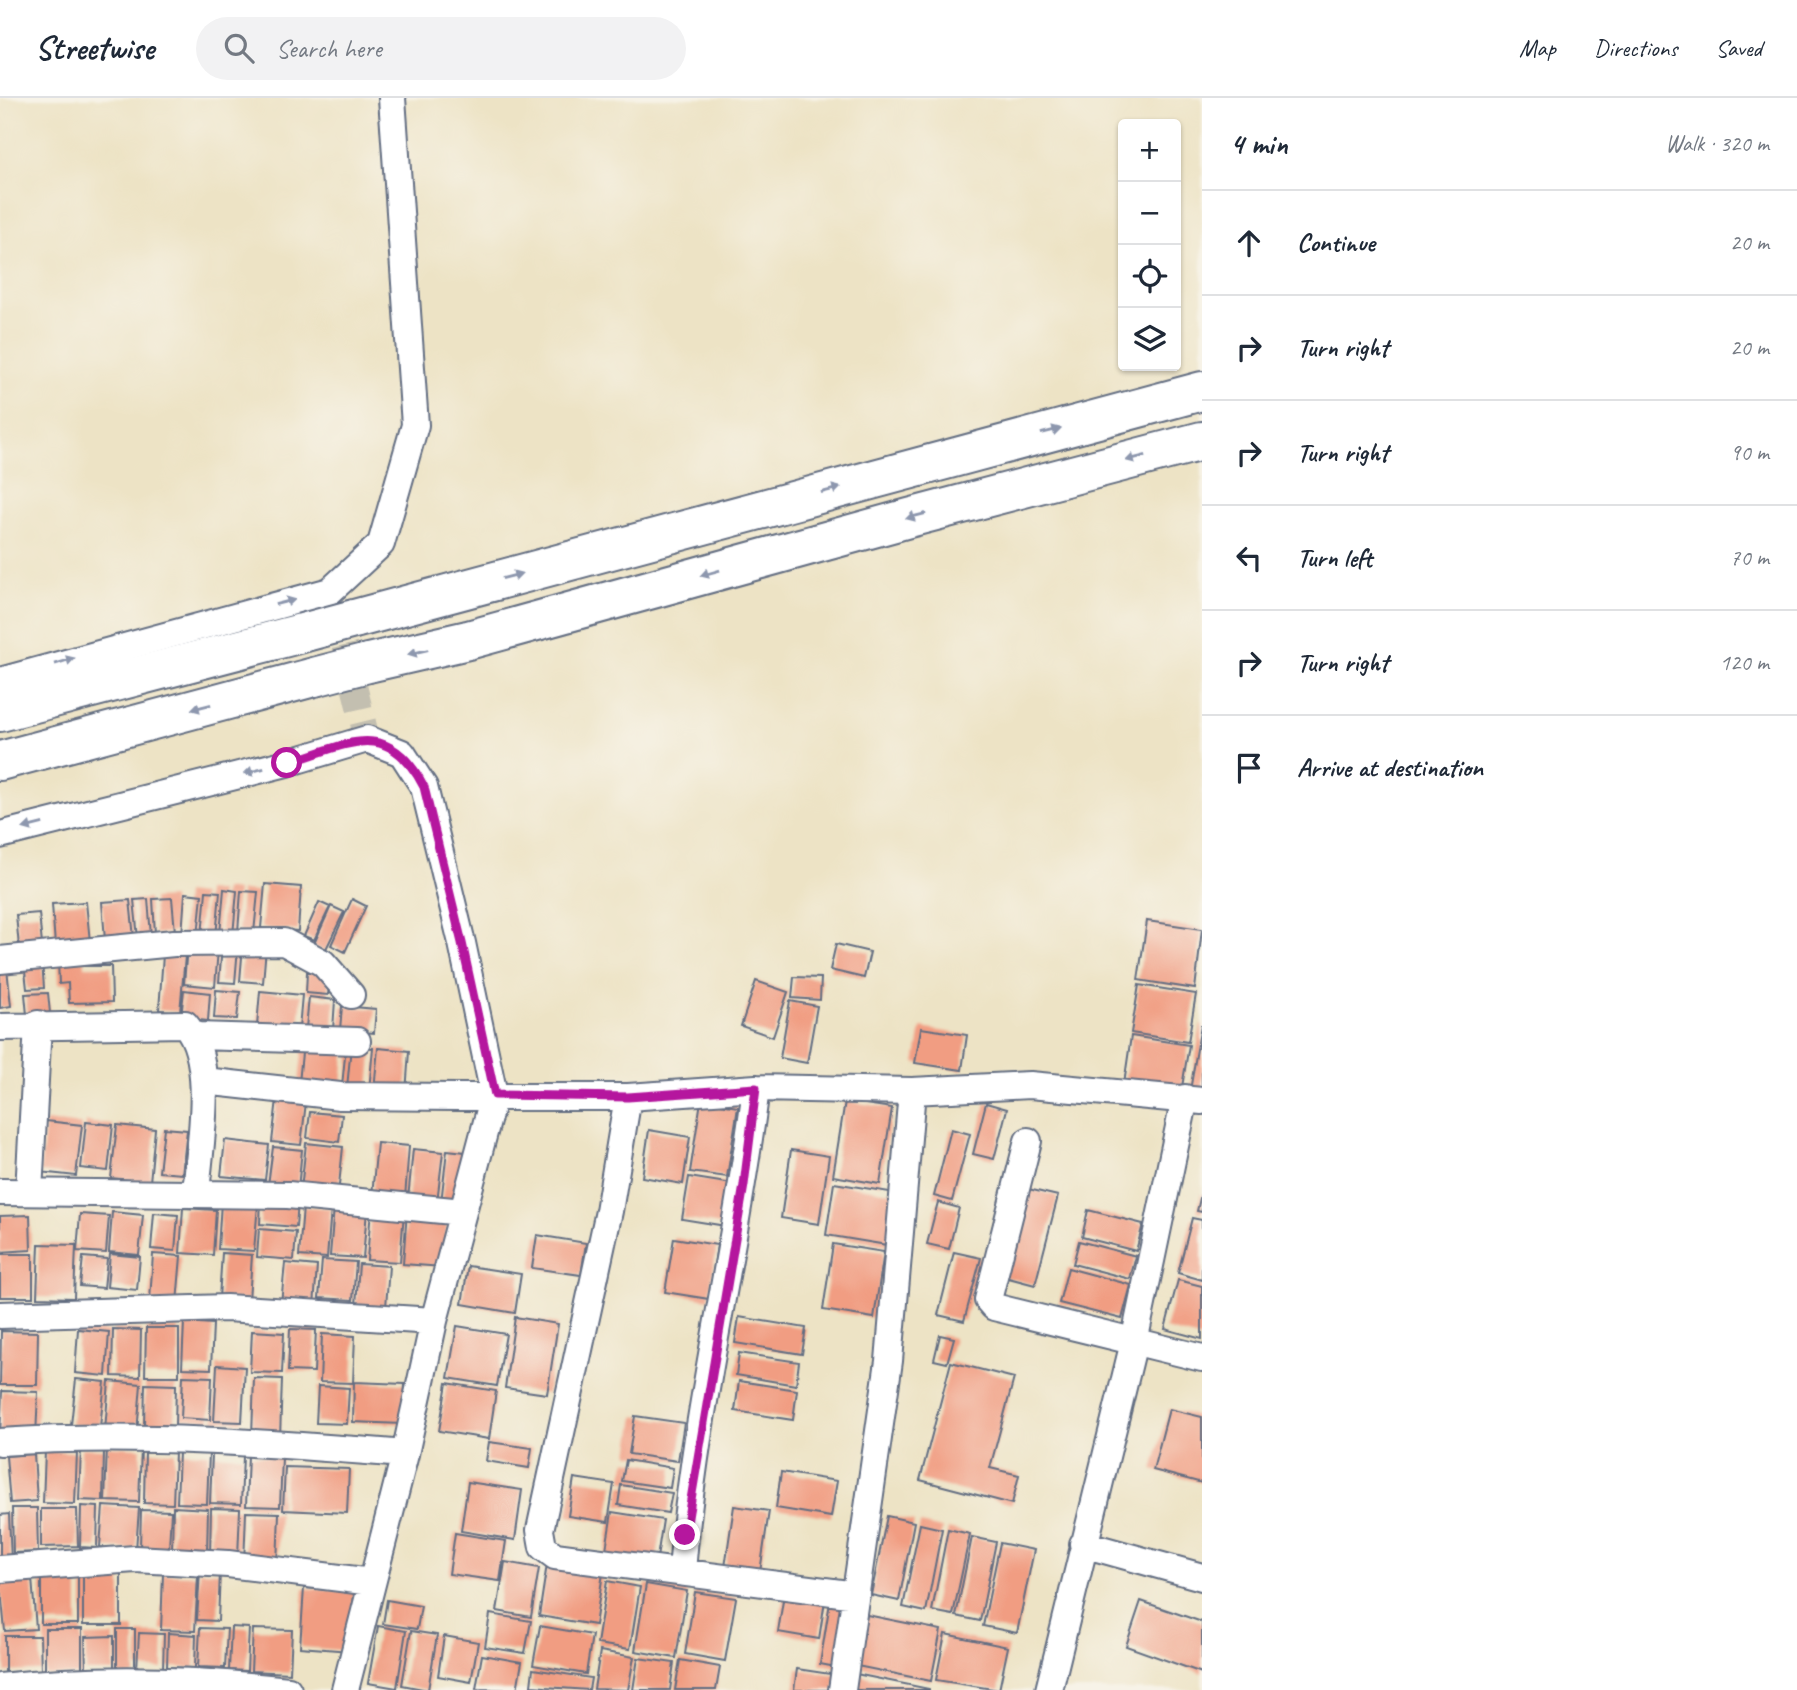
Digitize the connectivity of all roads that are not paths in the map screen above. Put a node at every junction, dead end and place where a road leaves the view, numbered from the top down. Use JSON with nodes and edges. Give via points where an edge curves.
{"nodes":[{"id":1,"x":392,"y":98,"type":"edge"},
{"id":2,"x":1202,"y":391,"type":"edge"},
{"id":3,"x":1202,"y":441,"type":"edge"},
{"id":4,"x":342,"y":605,"type":"junction"},
{"id":5,"x":0,"y":681,"type":"edge"},
{"id":6,"x":0,"y":712,"type":"edge"},
{"id":7,"x":0,"y":761,"type":"edge"},
{"id":8,"x":0,"y":835,"type":"edge"},
{"id":9,"x":0,"y":960,"type":"edge"},
{"id":10,"x":351,"y":995,"type":"dead end"},
{"id":11,"x":38,"y":1024,"type":"junction"},
{"id":12,"x":0,"y":1027,"type":"edge"},
{"id":13,"x":195,"y":1036,"type":"junction"},
{"id":14,"x":357,"y":1041,"type":"dead end"},
{"id":15,"x":204,"y":1081,"type":"junction"},
{"id":16,"x":756,"y":1088,"type":"junction"},
{"id":17,"x":912,"y":1091,"type":"junction"},
{"id":18,"x":495,"y":1095,"type":"junction"},
{"id":19,"x":628,"y":1097,"type":"junction"},
{"id":20,"x":1194,"y":1100,"type":"edge"},
{"id":21,"x":1028,"y":1141,"type":"dead end"},
{"id":22,"x":0,"y":1192,"type":"edge"},
{"id":23,"x":29,"y":1192,"type":"junction"},
{"id":24,"x":196,"y":1194,"type":"junction"},
{"id":25,"x":463,"y":1212,"type":"junction"},
{"id":26,"x":0,"y":1315,"type":"edge"},
{"id":27,"x":434,"y":1321,"type":"junction"},
{"id":28,"x":1134,"y":1342,"type":"junction"},
{"id":29,"x":1202,"y":1358,"type":"edge"},
{"id":30,"x":0,"y":1442,"type":"edge"},
{"id":31,"x":405,"y":1454,"type":"junction"},
{"id":32,"x":1083,"y":1544,"type":"junction"},
{"id":33,"x":0,"y":1569,"type":"edge"},
{"id":34,"x":682,"y":1571,"type":"junction"},
{"id":35,"x":1202,"y":1577,"type":"edge"},
{"id":36,"x":372,"y":1582,"type":"junction"},
{"id":37,"x":856,"y":1595,"type":"junction"},
{"id":38,"x":120,"y":1686,"type":"edge"},
{"id":39,"x":0,"y":1687,"type":"edge"},
{"id":40,"x":288,"y":1690,"type":"edge"},
{"id":41,"x":345,"y":1690,"type":"edge"},
{"id":42,"x":842,"y":1690,"type":"edge"},
{"id":43,"x":1049,"y":1690,"type":"edge"}],
"edges":[{"from":1,"to":4,"type":"street","via":[[415,425],[381,544]]},
{"from":4,"to":2,"type":"highway","one_way":true,"via":[[631,545]]},
{"from":3,"to":7,"type":"highway","one_way":true,"bridge":true},
{"from":5,"to":4,"type":"street","one_way":true},
{"from":4,"to":6,"type":"highway","bridge":true,"via":[[302,633]]},
{"from":18,"to":8,"type":"street","one_way":true,"via":[[424,787],[402,753],[367,739]]},
{"from":9,"to":10,"type":"street","via":[[174,943],[284,942],[323,963]]},
{"from":11,"to":12,"type":"street"},
{"from":11,"to":13,"type":"street","via":[[186,1024]]},
{"from":11,"to":23,"type":"street"},
{"from":13,"to":14,"type":"street"},
{"from":13,"to":15,"type":"street"},
{"from":15,"to":18,"type":"street","via":[[340,1096]]},
{"from":15,"to":24,"type":"street"},
{"from":16,"to":17,"type":"street"},
{"from":16,"to":19,"type":"street"},
{"from":16,"to":34,"type":"street","via":[[744,1185],[691,1489]]},
{"from":17,"to":20,"type":"street","via":[[1030,1085]]},
{"from":17,"to":37,"type":"street","via":[[889,1362]]},
{"from":18,"to":19,"type":"street"},
{"from":18,"to":25,"type":"street"},
{"from":19,"to":34,"type":"street","via":[[609,1211],[541,1530],[543,1547],[555,1556]]},
{"from":20,"to":28,"type":"street"},
{"from":21,"to":28,"type":"street","via":[[988,1300],[994,1307]]},
{"from":22,"to":23,"type":"street"},
{"from":23,"to":24,"type":"street"},
{"from":24,"to":25,"type":"street","via":[[288,1195]]},
{"from":25,"to":27,"type":"street"},
{"from":26,"to":27,"type":"street","via":[[226,1308]]},
{"from":27,"to":31,"type":"street"},
{"from":28,"to":29,"type":"street"},
{"from":28,"to":32,"type":"street"},
{"from":30,"to":31,"type":"street","via":[[138,1438]]},
{"from":31,"to":36,"type":"street"},
{"from":32,"to":35,"type":"street"},
{"from":32,"to":43,"type":"street"},
{"from":33,"to":36,"type":"street","via":[[135,1559],[228,1564]]},
{"from":34,"to":37,"type":"street"},
{"from":36,"to":41,"type":"street"},
{"from":37,"to":42,"type":"street"},
{"from":38,"to":39,"type":"street","via":[[42,1682]]},
{"from":38,"to":40,"type":"street","via":[[249,1685]]}]}
